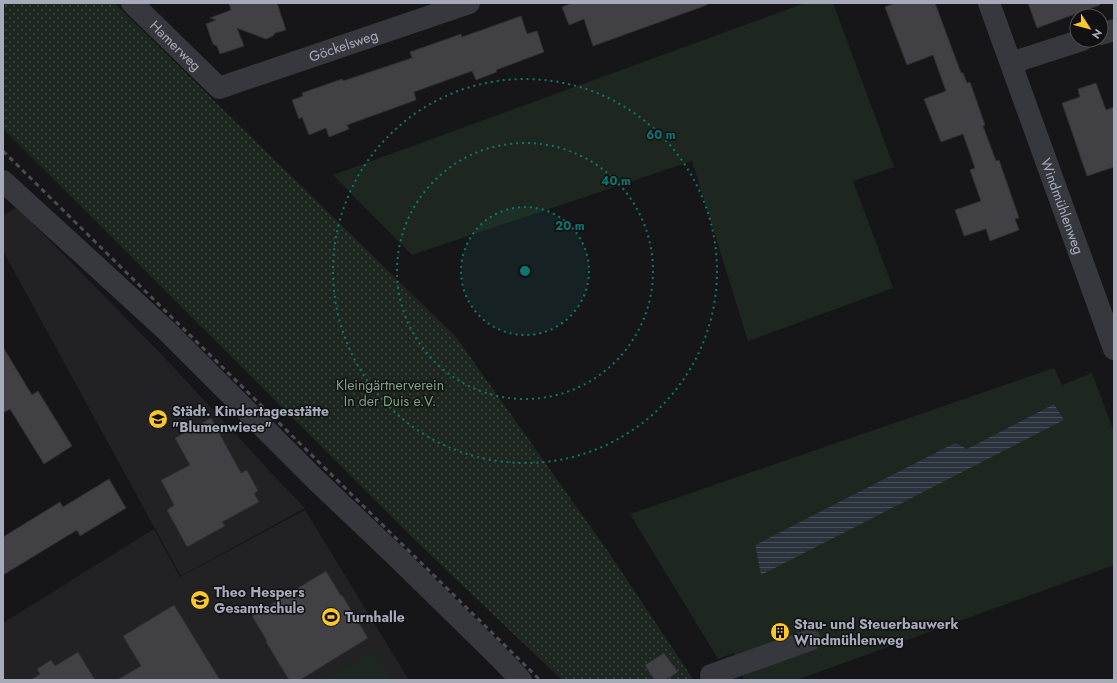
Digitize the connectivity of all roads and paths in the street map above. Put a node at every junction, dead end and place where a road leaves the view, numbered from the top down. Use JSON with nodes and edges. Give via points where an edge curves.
{"nodes":[{"id":1,"x":132,"y":3,"type":"edge"},
{"id":2,"x":469,"y":3,"type":"edge"},
{"id":3,"x":989,"y":3,"type":"edge"},
{"id":4,"x":1069,"y":44,"type":"edge"},
{"id":5,"x":1011,"y":63,"type":"junction"},
{"id":6,"x":219,"y":88,"type":"joint"},
{"id":7,"x":3,"y":181,"type":"edge"},
{"id":8,"x":1114,"y":348,"type":"edge"},
{"id":9,"x":810,"y":640,"type":"dead end"},
{"id":10,"x":521,"y":680,"type":"edge"},
{"id":11,"x":714,"y":680,"type":"edge"}],
"edges":[{"from":1,"to":6,"type":"street","name":"Hamerweg"},
{"from":2,"to":6,"type":"street","name":"Göckelsweg"},
{"from":3,"to":5,"type":"street","name":"Windmühlenweg"},
{"from":4,"to":5,"type":"street"},
{"from":5,"to":8,"type":"street","name":"Windmühlenweg"},
{"from":7,"to":10,"type":"street","via":[[168,332]]},
{"from":9,"to":11,"type":"street","via":[[711,675]]}]}
